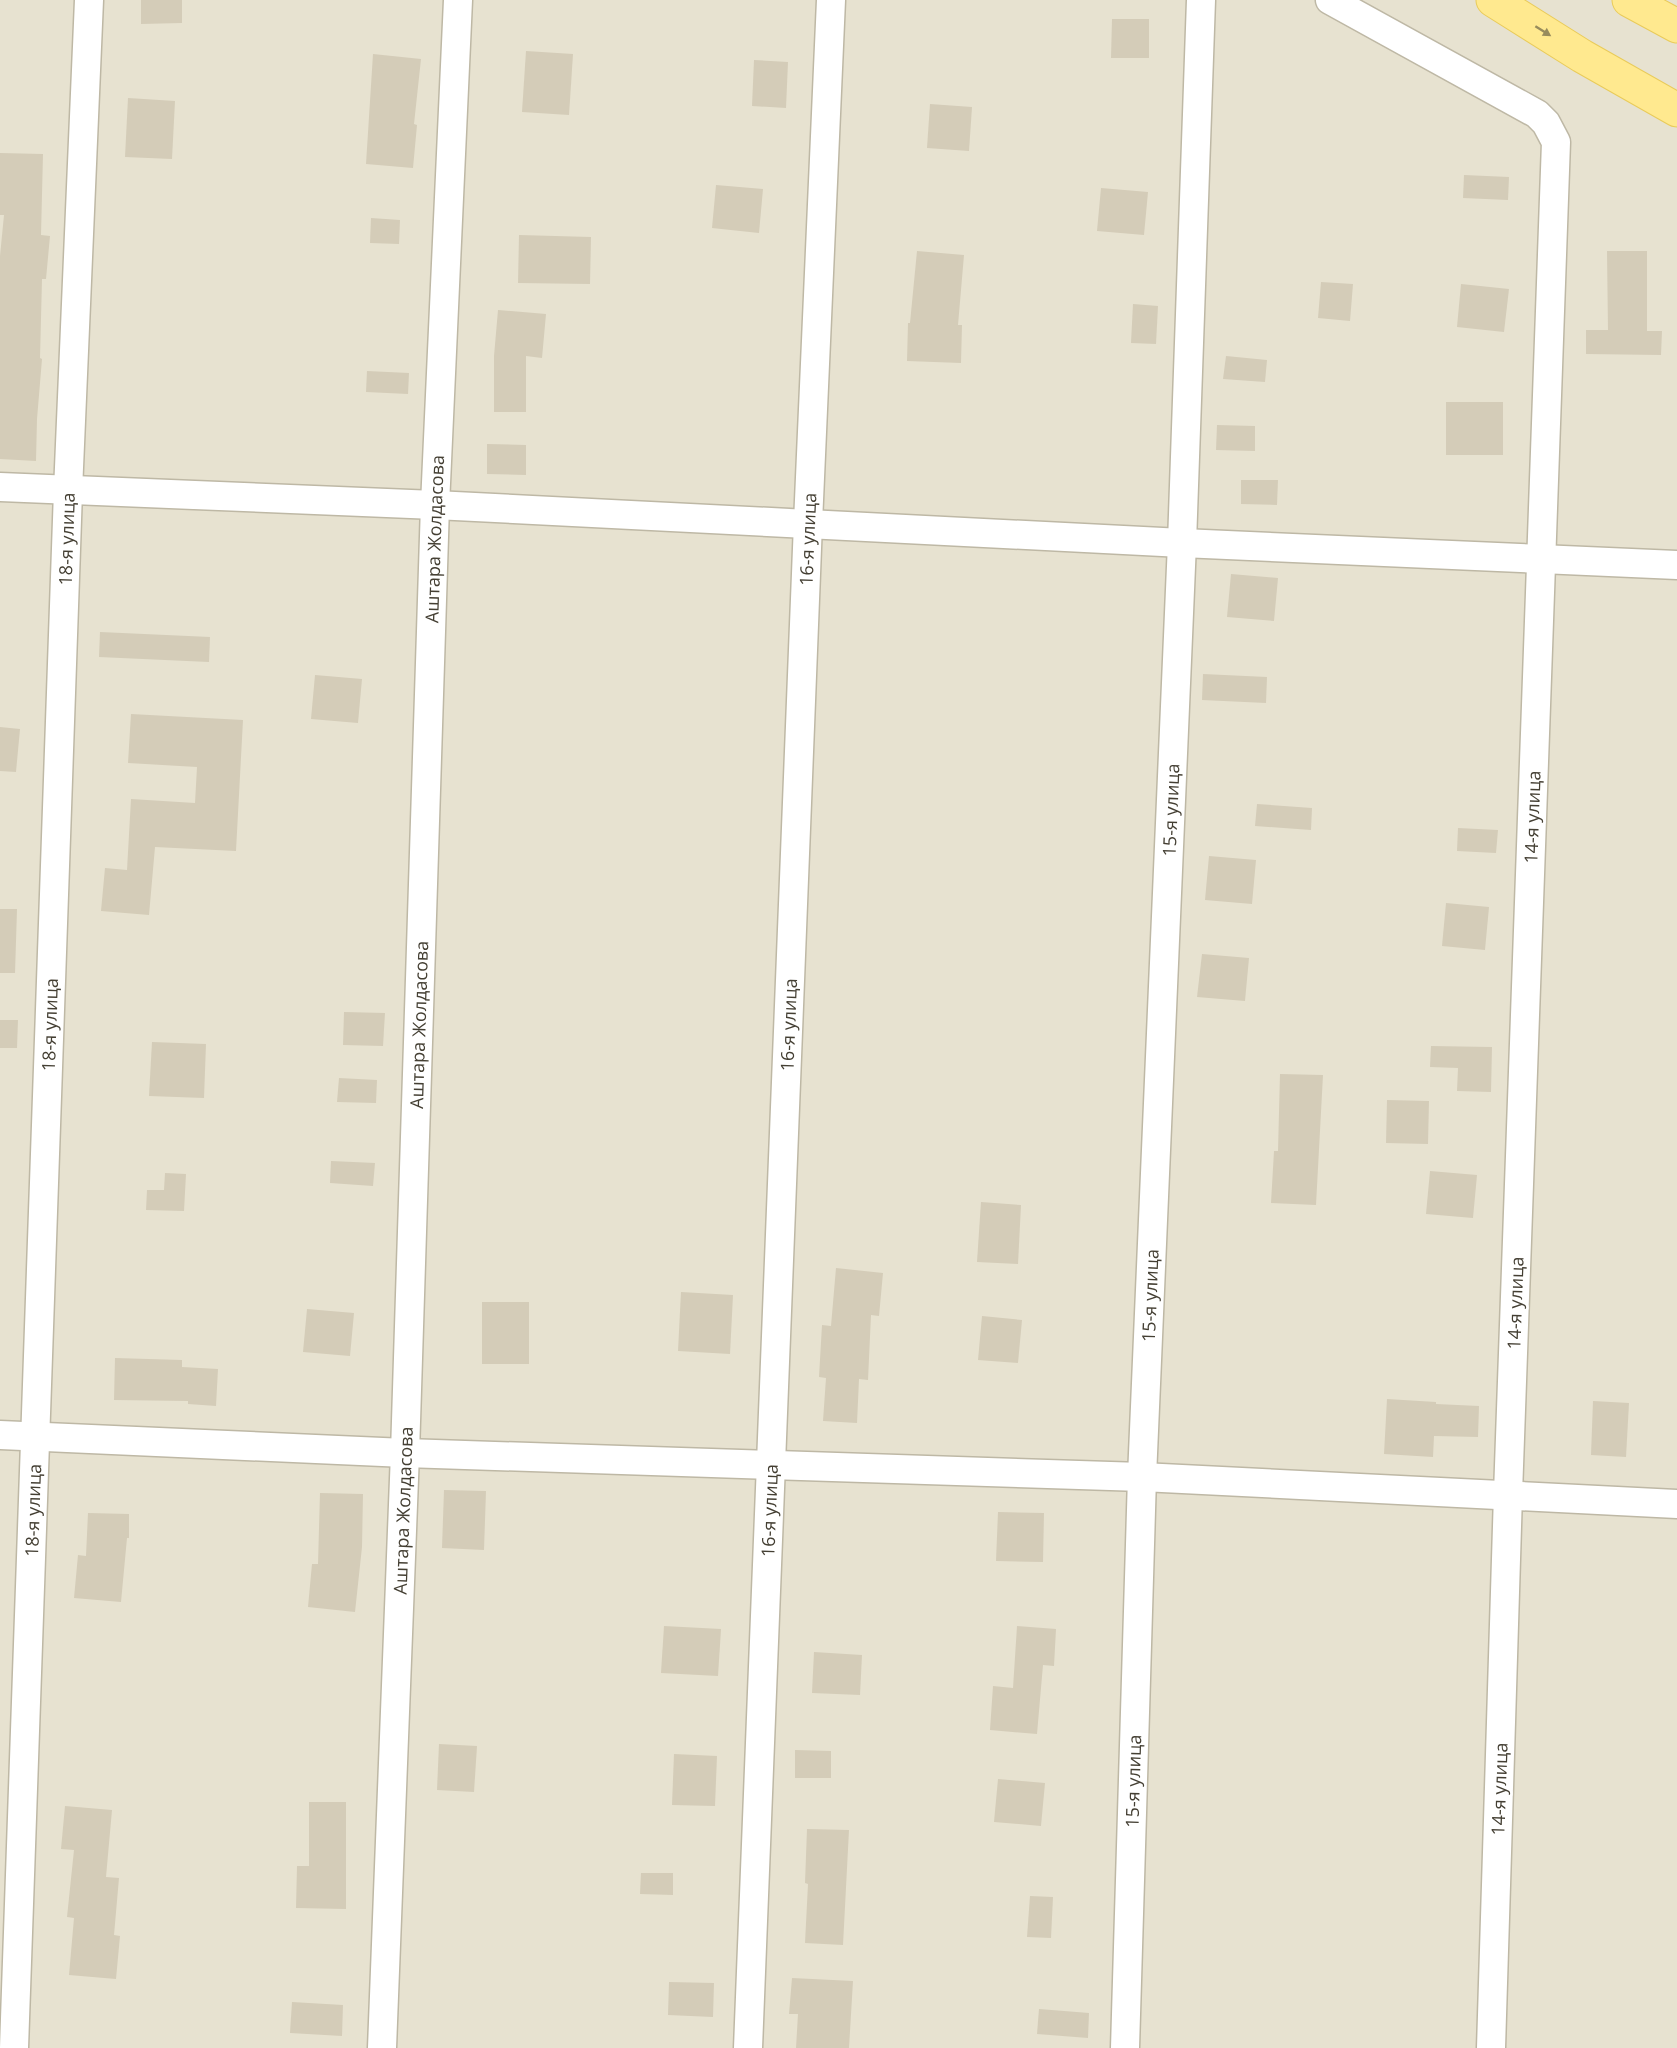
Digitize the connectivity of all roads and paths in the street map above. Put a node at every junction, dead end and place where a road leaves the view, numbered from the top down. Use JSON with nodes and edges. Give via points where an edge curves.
{"nodes":[{"id":1,"x":89,"y":0,"type":"edge"},
{"id":2,"x":458,"y":0,"type":"edge"},
{"id":3,"x":831,"y":0,"type":"edge"},
{"id":4,"x":1201,"y":0,"type":"edge"},
{"id":5,"x":1330,"y":0,"type":"edge"},
{"id":6,"x":1493,"y":0,"type":"edge"},
{"id":7,"x":1629,"y":0,"type":"edge"},
{"id":8,"x":1677,"y":26,"type":"edge"},
{"id":9,"x":1677,"y":110,"type":"edge"},
{"id":10,"x":0,"y":487,"type":"edge"},
{"id":11,"x":68,"y":491,"type":"junction"},
{"id":12,"x":435,"y":505,"type":"junction"},
{"id":13,"x":808,"y":523,"type":"junction"},
{"id":14,"x":1182,"y":543,"type":"junction"},
{"id":15,"x":1542,"y":558,"type":"junction"},
{"id":16,"x":1677,"y":565,"type":"edge"},
{"id":17,"x":0,"y":1435,"type":"edge"},
{"id":18,"x":37,"y":1436,"type":"junction"},
{"id":19,"x":405,"y":1453,"type":"junction"},
{"id":20,"x":771,"y":1464,"type":"junction"},
{"id":21,"x":1142,"y":1477,"type":"junction"},
{"id":22,"x":1508,"y":1494,"type":"junction"},
{"id":23,"x":1677,"y":1504,"type":"edge"},
{"id":24,"x":14,"y":2048,"type":"edge"},
{"id":25,"x":382,"y":2048,"type":"edge"},
{"id":26,"x":748,"y":2048,"type":"edge"},
{"id":27,"x":1125,"y":2048,"type":"edge"},
{"id":28,"x":1491,"y":2048,"type":"edge"}],
"edges":[{"from":1,"to":11,"type":"street","name":"18-я улица"},
{"from":2,"to":12,"type":"street","name":"Аштара Жолдасова"},
{"from":3,"to":13,"type":"street","name":"16-я улица"},
{"from":4,"to":14,"type":"street","name":"15-я улица"},
{"from":5,"to":15,"type":"street","name":"14-я улица","via":[[1537,114],[1554,135]]},
{"from":6,"to":9,"type":"main road","one_way":true},
{"from":7,"to":8,"type":"main road"},
{"from":10,"to":11,"type":"street"},
{"from":11,"to":12,"type":"street"},
{"from":11,"to":18,"type":"street","name":"18-я улица"},
{"from":12,"to":13,"type":"street"},
{"from":12,"to":19,"type":"street","name":"Аштара Жолдасова"},
{"from":13,"to":14,"type":"street"},
{"from":13,"to":20,"type":"street","name":"16-я улица"},
{"from":14,"to":15,"type":"street"},
{"from":14,"to":21,"type":"street","name":"15-я улица"},
{"from":15,"to":16,"type":"street"},
{"from":15,"to":22,"type":"street","name":"14-я улица"},
{"from":17,"to":18,"type":"street"},
{"from":18,"to":19,"type":"street"},
{"from":18,"to":24,"type":"street","name":"18-я улица"},
{"from":19,"to":20,"type":"street"},
{"from":19,"to":25,"type":"street","name":"Аштара Жолдасова"},
{"from":20,"to":21,"type":"street"},
{"from":20,"to":26,"type":"street","name":"16-я улица"},
{"from":21,"to":22,"type":"street"},
{"from":21,"to":27,"type":"street","name":"15-я улица"},
{"from":22,"to":23,"type":"street"},
{"from":22,"to":28,"type":"street","name":"14-я улица"}]}
